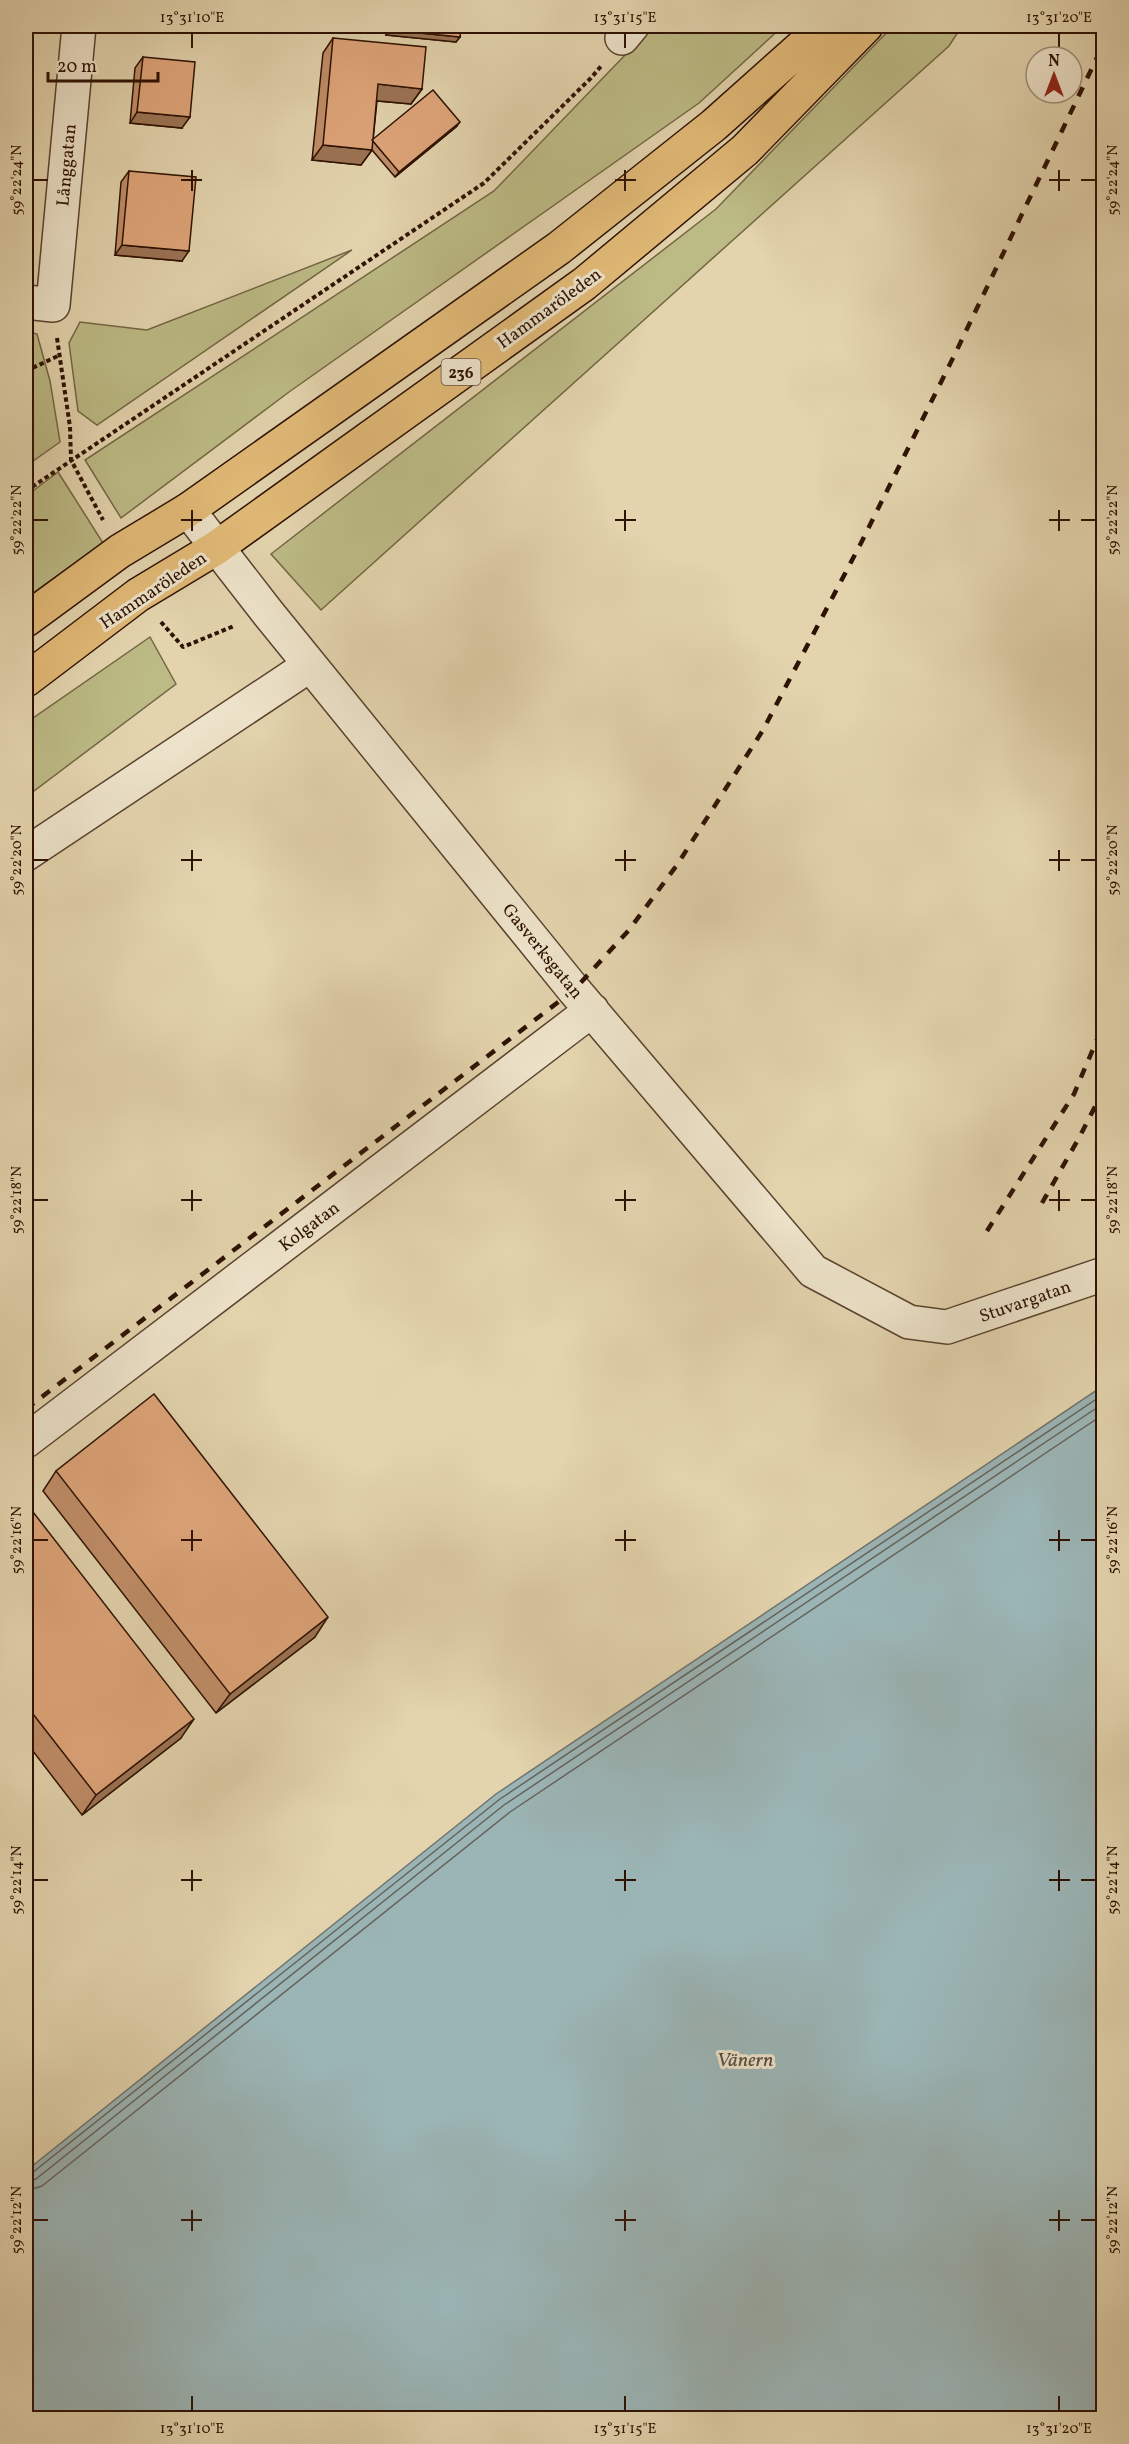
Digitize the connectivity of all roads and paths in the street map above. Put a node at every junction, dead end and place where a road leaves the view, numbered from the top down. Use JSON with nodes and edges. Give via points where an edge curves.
{"nodes":[{"id":1,"x":80,"y":26,"type":"edge"},
{"id":2,"x":825,"y":26,"type":"edge"},
{"id":3,"x":866,"y":26,"type":"edge"},
{"id":4,"x":627,"y":32,"type":"edge"},
{"id":5,"x":39,"y":303,"type":"edge"},
{"id":6,"x":60,"y":355,"type":"junction"},
{"id":7,"x":26,"y":370,"type":"edge"},
{"id":8,"x":71,"y":460,"type":"junction"},
{"id":9,"x":26,"y":491,"type":"edge"},
{"id":10,"x":188,"y":510,"type":"junction"},
{"id":11,"x":216,"y":548,"type":"junction"},
{"id":12,"x":26,"y":620,"type":"edge"},
{"id":13,"x":310,"y":665,"type":"junction"},
{"id":14,"x":26,"y":680,"type":"edge"},
{"id":15,"x":26,"y":854,"type":"edge"},
{"id":16,"x":592,"y":1010,"type":"junction"},
{"id":17,"x":1104,"y":1274,"type":"edge"},
{"id":18,"x":947,"y":1327,"type":"joint"},
{"id":19,"x":26,"y":1441,"type":"edge"}],
"edges":[{"from":1,"to":5,"type":"street","name":"Långgatan"},
{"from":2,"to":10,"type":"main road","number":"236","via":[[714,125],[559,248]]},
{"from":3,"to":11,"type":"main road","name":"Hammaröleden","number":"236","via":[[745,150],[584,284]]},
{"from":4,"to":8,"type":"path","via":[[591,78],[484,183]]},
{"from":5,"to":6,"type":"path"},
{"from":6,"to":7,"type":"path"},
{"from":6,"to":8,"type":"path"},
{"from":8,"to":9,"type":"path"},
{"from":10,"to":11,"type":"street","name":"Gasverksgatan"},
{"from":10,"to":12,"type":"main road","number":"236","via":[[120,551]]},
{"from":11,"to":13,"type":"street","name":"Gasverksgatan"},
{"from":11,"to":14,"type":"main road","name":"Hammaröleden","number":"236","via":[[138,596]]},
{"from":13,"to":15,"type":"street"},
{"from":13,"to":16,"type":"street","name":"Gasverksgatan"},
{"from":16,"to":18,"type":"street","name":"Gasverksgatan","via":[[813,1270],[909,1322]]},
{"from":16,"to":19,"type":"street","name":"Kolgatan"},
{"from":17,"to":18,"type":"street","name":"Stuvargatan"}]}
